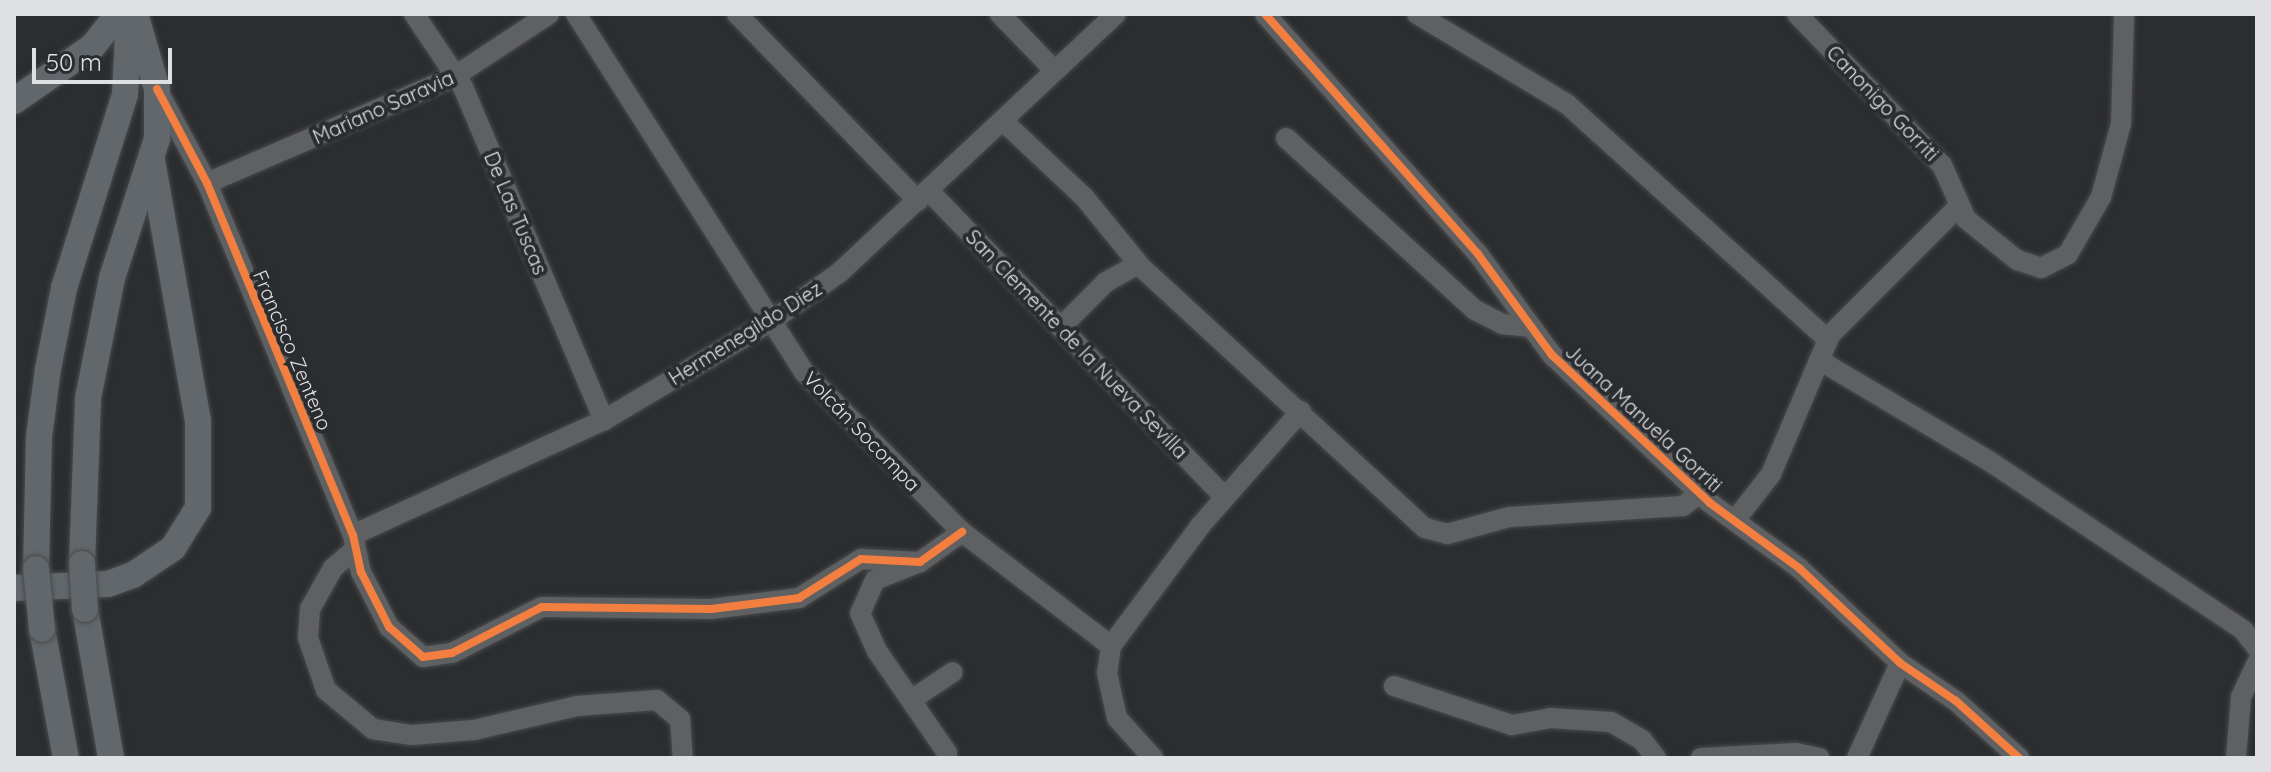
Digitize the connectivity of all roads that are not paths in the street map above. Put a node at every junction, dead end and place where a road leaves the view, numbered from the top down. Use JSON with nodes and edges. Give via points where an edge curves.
{"nodes":[{"id":1,"x":118,"y":14,"type":"edge"},
{"id":2,"x":132,"y":14,"type":"edge"},
{"id":3,"x":414,"y":14,"type":"edge"},
{"id":4,"x":549,"y":14,"type":"edge"},
{"id":5,"x":576,"y":14,"type":"edge"},
{"id":6,"x":737,"y":14,"type":"edge"},
{"id":7,"x":1000,"y":14,"type":"edge"},
{"id":8,"x":1116,"y":14,"type":"edge"},
{"id":9,"x":1265,"y":14,"type":"edge"},
{"id":10,"x":1417,"y":14,"type":"edge"},
{"id":11,"x":1797,"y":14,"type":"edge"},
{"id":12,"x":2124,"y":14,"type":"edge"},
{"id":13,"x":1055,"y":71,"type":"junction"},
{"id":14,"x":455,"y":76,"type":"junction"},
{"id":15,"x":157,"y":89,"type":"junction"},
{"id":16,"x":14,"y":101,"type":"edge"},
{"id":17,"x":1003,"y":121,"type":"junction"},
{"id":18,"x":1286,"y":138,"type":"dead end"},
{"id":19,"x":152,"y":159,"type":"junction"},
{"id":20,"x":207,"y":183,"type":"junction"},
{"id":21,"x":924,"y":196,"type":"junction"},
{"id":22,"x":1958,"y":207,"type":"junction"},
{"id":23,"x":1138,"y":264,"type":"junction"},
{"id":24,"x":770,"y":322,"type":"junction"},
{"id":25,"x":1061,"y":327,"type":"junction"},
{"id":26,"x":1529,"y":327,"type":"junction"},
{"id":27,"x":1828,"y":340,"type":"junction"},
{"id":28,"x":1819,"y":360,"type":"junction"},
{"id":29,"x":1301,"y":411,"type":"junction"},
{"id":30,"x":604,"y":420,"type":"junction"},
{"id":31,"x":1700,"y":493,"type":"junction"},
{"id":32,"x":1224,"y":496,"type":"junction"},
{"id":33,"x":1736,"y":519,"type":"junction"},
{"id":34,"x":962,"y":532,"type":"junction"},
{"id":35,"x":354,"y":542,"type":"junction"},
{"id":36,"x":920,"y":562,"type":"junction"},
{"id":37,"x":14,"y":588,"type":"edge"},
{"id":38,"x":1111,"y":646,"type":"junction"},
{"id":39,"x":2257,"y":648,"type":"edge"},
{"id":40,"x":2257,"y":662,"type":"edge"},
{"id":41,"x":1900,"y":663,"type":"junction"},
{"id":42,"x":953,"y":672,"type":"dead end"},
{"id":43,"x":1394,"y":686,"type":"dead end"},
{"id":44,"x":911,"y":700,"type":"junction"},
{"id":45,"x":947,"y":753,"type":"dead end"},
{"id":46,"x":66,"y":758,"type":"edge"},
{"id":47,"x":111,"y":758,"type":"edge"},
{"id":48,"x":683,"y":758,"type":"edge"},
{"id":49,"x":1153,"y":758,"type":"edge"},
{"id":50,"x":1656,"y":758,"type":"edge"},
{"id":51,"x":1701,"y":758,"type":"edge"},
{"id":52,"x":1819,"y":758,"type":"edge"},
{"id":53,"x":1857,"y":758,"type":"edge"},
{"id":54,"x":2019,"y":758,"type":"edge"},
{"id":55,"x":2236,"y":758,"type":"edge"}],
"edges":[{"from":1,"to":16,"type":"main road","via":[[93,46]]},
{"from":2,"to":15,"type":"main road"},
{"from":2,"to":46,"type":"main road","bridge":true,"via":[[125,94],[64,288],[39,437],[36,569]]},
{"from":3,"to":14,"type":"street","name":"De Las Tuscas"},
{"from":4,"to":14,"type":"street","name":"Mariano Saravia"},
{"from":5,"to":24,"type":"street","name":"Volcán Socompa"},
{"from":6,"to":21,"type":"street","name":"San Clemente de la Nueva Sevilla"},
{"from":7,"to":13,"type":"street"},
{"from":8,"to":13,"type":"street","name":"Hermenegildo Diez"},
{"from":9,"to":26,"type":"street","name":"Juana Manuela Gorriti","via":[[1478,254]]},
{"from":10,"to":27,"type":"street","via":[[1567,104]]},
{"from":11,"to":22,"type":"street","name":"Canonigo Gorriti","via":[[1942,165]]},
{"from":12,"to":22,"type":"street","name":"Canonigo Gorriti","via":[[2121,124],[2101,197],[2068,254],[2041,268],[2017,260]]},
{"from":13,"to":17,"type":"street","name":"Hermenegildo Diez"},
{"from":14,"to":20,"type":"street","name":"Mariano Saravia"},
{"from":14,"to":30,"type":"street","name":"De Las Tuscas"},
{"from":15,"to":19,"type":"main road"},
{"from":15,"to":20,"type":"street","name":"Francisco Zenteno"},
{"from":17,"to":21,"type":"street","name":"Hermenegildo Diez"},
{"from":17,"to":23,"type":"street","via":[[1084,197]]},
{"from":18,"to":26,"type":"street","via":[[1475,310],[1492,320]]},
{"from":19,"to":37,"type":"main road","via":[[198,421],[198,508],[173,548],[133,575],[108,584]]},
{"from":19,"to":47,"type":"main road","bridge":true,"via":[[112,278],[88,398],[82,564]]},
{"from":20,"to":35,"type":"street","name":"Francisco Zenteno"},
{"from":21,"to":24,"type":"street","name":"Hermenegildo Diez","via":[[839,273]]},
{"from":21,"to":25,"type":"street","name":"San Clemente de la Nueva Sevilla"},
{"from":22,"to":27,"type":"street"},
{"from":23,"to":25,"type":"street","via":[[1106,282]]},
{"from":23,"to":29,"type":"street"},
{"from":24,"to":30,"type":"street","name":"Hermenegildo Diez"},
{"from":24,"to":34,"type":"street","name":"Volcán Socompa","via":[[829,401]]},
{"from":25,"to":32,"type":"street","name":"San Clemente de la Nueva Sevilla"},
{"from":26,"to":31,"type":"street","name":"Juana Manuela Gorriti"},
{"from":27,"to":28,"type":"street"},
{"from":28,"to":33,"type":"street","via":[[1771,474]]},
{"from":28,"to":39,"type":"street","via":[[1989,461],[2243,630]]},
{"from":29,"to":31,"type":"street","via":[[1415,521],[1438,533],[1509,517],[1683,506]]},
{"from":29,"to":32,"type":"street"},
{"from":30,"to":35,"type":"street","name":"Hermenegildo Diez"},
{"from":31,"to":33,"type":"street","name":"Juana Manuela Gorriti"},
{"from":32,"to":38,"type":"street"},
{"from":33,"to":41,"type":"street","name":"Juana Manuela Gorriti","via":[[1838,602]]},
{"from":34,"to":36,"type":"street"},
{"from":34,"to":38,"type":"street","name":"Volcán Socompa"},
{"from":35,"to":36,"type":"street","name":"Francisco Zenteno","via":[[389,627],[409,649],[435,657],[542,607],[750,607],[799,598],[869,556]]},
{"from":35,"to":48,"type":"street","via":[[310,609],[308,638],[326,690],[373,729],[412,735],[474,730],[577,706],[657,700],[680,719]]},
{"from":36,"to":44,"type":"street","via":[[875,580],[860,613]]},
{"from":38,"to":49,"type":"street","via":[[1107,673],[1117,718]]},
{"from":40,"to":55,"type":"street","via":[[2241,697]]},
{"from":41,"to":53,"type":"street"},
{"from":41,"to":54,"type":"street","name":"Juana Manuela Gorriti","via":[[1956,701]]},
{"from":42,"to":44,"type":"street"},
{"from":43,"to":50,"type":"street","via":[[1512,725],[1550,718],[1611,722],[1642,740]]},
{"from":44,"to":45,"type":"street"},
{"from":51,"to":52,"type":"street","via":[[1796,753]]}]}
